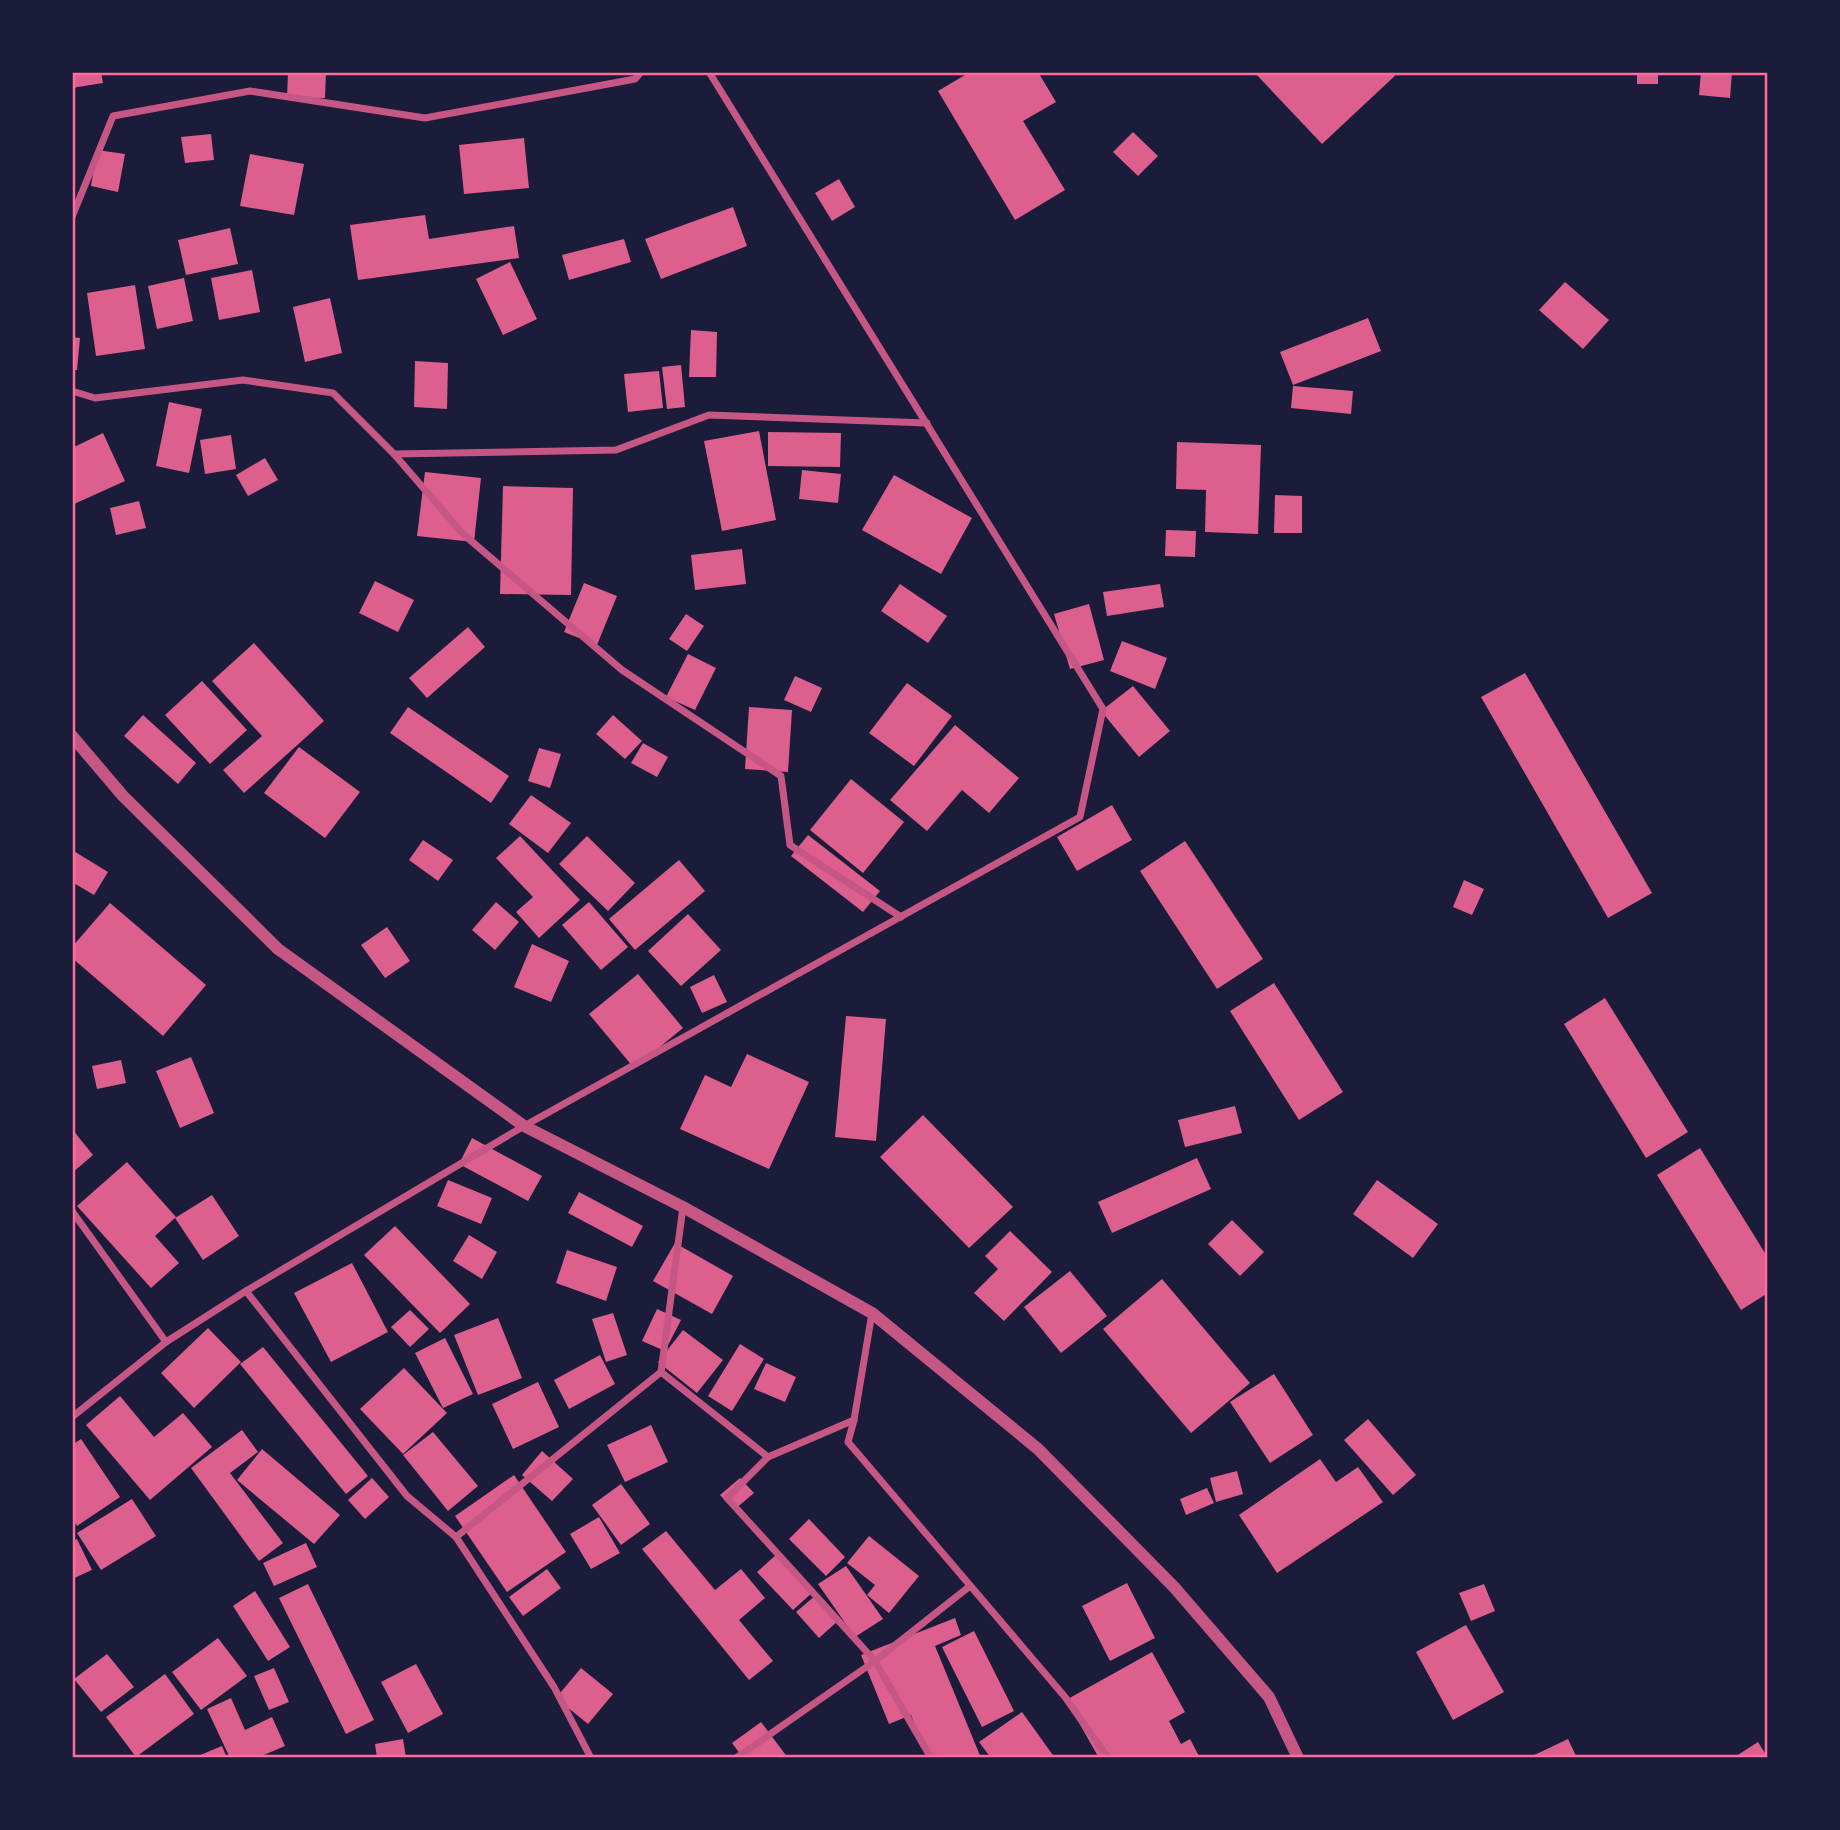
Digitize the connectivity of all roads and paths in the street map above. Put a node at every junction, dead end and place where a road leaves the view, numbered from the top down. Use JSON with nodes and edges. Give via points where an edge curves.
{"nodes":[{"id":1,"x":641,"y":72,"type":"edge"},
{"id":2,"x":709,"y":72,"type":"edge"},
{"id":3,"x":72,"y":217,"type":"edge"},
{"id":4,"x":72,"y":391,"type":"edge"},
{"id":5,"x":927,"y":423,"type":"junction"},
{"id":6,"x":394,"y":454,"type":"junction"},
{"id":7,"x":72,"y":736,"type":"edge"},
{"id":8,"x":901,"y":917,"type":"junction"},
{"id":9,"x":524,"y":1126,"type":"junction"},
{"id":10,"x":683,"y":1207,"type":"junction"},
{"id":11,"x":72,"y":1211,"type":"edge"},
{"id":12,"x":246,"y":1291,"type":"junction"},
{"id":13,"x":872,"y":1312,"type":"junction"},
{"id":14,"x":166,"y":1342,"type":"junction"},
{"id":15,"x":661,"y":1372,"type":"junction"},
{"id":16,"x":72,"y":1417,"type":"edge"},
{"id":17,"x":854,"y":1420,"type":"junction"},
{"id":18,"x":768,"y":1457,"type":"junction"},
{"id":19,"x":456,"y":1537,"type":"junction"},
{"id":20,"x":970,"y":1586,"type":"junction"},
{"id":21,"x":875,"y":1661,"type":"junction"},
{"id":22,"x":591,"y":1758,"type":"edge"},
{"id":23,"x":736,"y":1758,"type":"edge"},
{"id":24,"x":931,"y":1758,"type":"edge"},
{"id":25,"x":1108,"y":1758,"type":"edge"},
{"id":26,"x":1298,"y":1758,"type":"edge"}],
"edges":[{"from":1,"to":3,"type":"street","via":[[635,79],[425,118],[250,91],[113,116]]},
{"from":2,"to":5,"type":"street"},
{"from":4,"to":6,"type":"street","via":[[95,398],[243,380],[333,393]]},
{"from":5,"to":6,"type":"street","via":[[709,415],[616,450]]},
{"from":5,"to":8,"type":"street","via":[[1103,709],[1080,817]]},
{"from":6,"to":8,"type":"street","via":[[463,534],[622,670],[781,776],[790,845]]},
{"from":7,"to":9,"type":"street","via":[[122,796],[278,949]]},
{"from":8,"to":9,"type":"street"},
{"from":9,"to":10,"type":"street"},
{"from":9,"to":12,"type":"street"},
{"from":10,"to":13,"type":"street"},
{"from":10,"to":15,"type":"street"},
{"from":11,"to":14,"type":"street"},
{"from":12,"to":14,"type":"street"},
{"from":12,"to":19,"type":"street","via":[[407,1496]]},
{"from":13,"to":17,"type":"street"},
{"from":13,"to":26,"type":"street","via":[[1038,1449],[1174,1587],[1269,1697]]},
{"from":14,"to":16,"type":"street"},
{"from":15,"to":18,"type":"street"},
{"from":15,"to":19,"type":"street"},
{"from":17,"to":18,"type":"street"},
{"from":17,"to":20,"type":"street","via":[[848,1443]]},
{"from":18,"to":21,"type":"street","via":[[726,1498]]},
{"from":19,"to":22,"type":"street","via":[[554,1687]]},
{"from":20,"to":21,"type":"street"},
{"from":20,"to":25,"type":"street","via":[[1065,1697]]},
{"from":21,"to":23,"type":"street"},
{"from":21,"to":24,"type":"street"}]}
